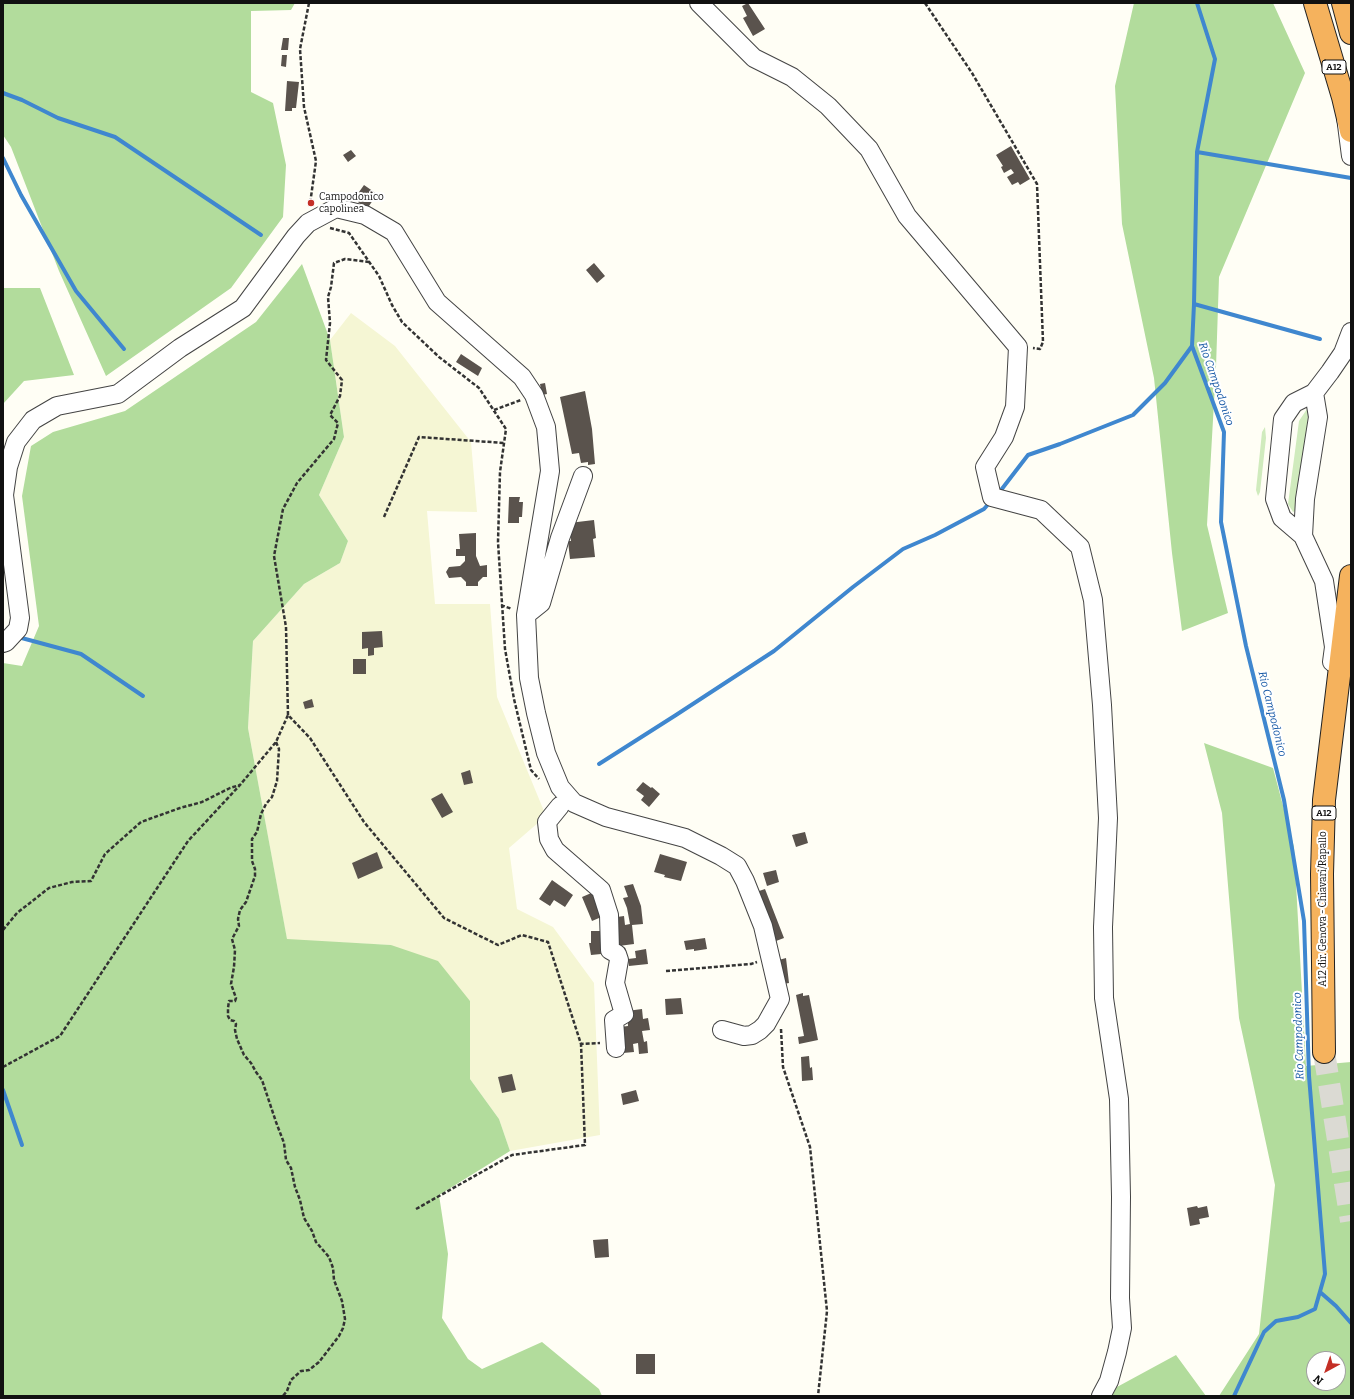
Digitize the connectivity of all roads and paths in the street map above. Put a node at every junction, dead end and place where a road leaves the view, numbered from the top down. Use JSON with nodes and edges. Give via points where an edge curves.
{"nodes":[{"id":1,"x":310,"y":3,"type":"edge"},
{"id":2,"x":700,"y":3,"type":"edge"},
{"id":3,"x":924,"y":3,"type":"edge"},
{"id":4,"x":1315,"y":3,"type":"edge"},
{"id":5,"x":1343,"y":3,"type":"edge"},
{"id":6,"x":1351,"y":34,"type":"edge"},
{"id":7,"x":1343,"y":97,"type":"junction"},
{"id":8,"x":1351,"y":131,"type":"edge"},
{"id":9,"x":1351,"y":156,"type":"edge"},
{"id":10,"x":308,"y":222,"type":"junction"},
{"id":11,"x":369,"y":262,"type":"junction"},
{"id":12,"x":1351,"y":332,"type":"edge"},
{"id":13,"x":1018,"y":347,"type":"junction"},
{"id":14,"x":1314,"y":393,"type":"junction"},
{"id":15,"x":534,"y":395,"type":"junction"},
{"id":16,"x":494,"y":410,"type":"junction"},
{"id":17,"x":504,"y":443,"type":"junction"},
{"id":18,"x":583,"y":476,"type":"dead end"},
{"id":19,"x":384,"y":517,"type":"dead end"},
{"id":20,"x":1303,"y":536,"type":"junction"},
{"id":21,"x":1351,"y":576,"type":"edge"},
{"id":22,"x":501,"y":605,"type":"dead end"},
{"id":23,"x":526,"y":615,"type":"junction"},
{"id":24,"x":3,"y":643,"type":"edge"},
{"id":25,"x":288,"y":715,"type":"junction"},
{"id":26,"x":276,"y":742,"type":"junction"},
{"id":27,"x":240,"y":785,"type":"junction"},
{"id":28,"x":1324,"y":800,"type":"junction"},
{"id":29,"x":560,"y":806,"type":"dead end"},
{"id":30,"x":3,"y":930,"type":"edge"},
{"id":31,"x":770,"y":958,"type":"junction"},
{"id":32,"x":666,"y":971,"type":"dead end"},
{"id":33,"x":780,"y":999,"type":"junction"},
{"id":34,"x":722,"y":1030,"type":"dead end"},
{"id":35,"x":581,"y":1044,"type":"junction"},
{"id":36,"x":616,"y":1048,"type":"joint"},
{"id":37,"x":1324,"y":1052,"type":"tunnel mouth"},
{"id":38,"x":3,"y":1067,"type":"edge"},
{"id":39,"x":416,"y":1209,"type":"dead end"},
{"id":40,"x":283,"y":1396,"type":"edge"},
{"id":41,"x":818,"y":1396,"type":"edge"},
{"id":42,"x":1101,"y":1396,"type":"edge"}],
"edges":[{"from":1,"to":10,"type":"path","via":[[300,49],[304,108],[316,161]]},
{"from":2,"to":13,"type":"street","via":[[754,58],[792,77],[828,106],[869,149],[906,216]]},
{"from":3,"to":13,"type":"path","via":[[972,73],[1037,184],[1043,342],[1040,349]]},
{"from":4,"to":7,"type":"highway","number":"A12"},
{"from":5,"to":6,"type":"highway"},
{"from":7,"to":8,"type":"highway","number":"A12"},
{"from":7,"to":9,"type":"street"},
{"from":10,"to":11,"type":"path","via":[[348,233]]},
{"from":10,"to":15,"type":"street","via":[[336,208],[365,214],[394,232],[437,302],[522,377]]},
{"from":10,"to":24,"type":"street","via":[[243,308],[180,348],[118,394],[57,406],[33,420],[16,442],[8,467],[4,495],[20,618],[18,629]]},
{"from":11,"to":16,"type":"path","via":[[379,276],[402,322],[439,357],[479,388]]},
{"from":11,"to":25,"type":"path","via":[[345,259],[334,263],[328,297],[330,323],[326,360],[342,380],[340,396],[330,415],[338,423],[334,439],[296,483],[283,510],[274,556],[286,627]]},
{"from":12,"to":14,"type":"street","via":[[1343,352]]},
{"from":13,"to":42,"type":"street","via":[[1015,407],[1004,437],[985,467],[990,490],[992,497],[1041,510],[1080,547],[1093,600],[1102,705],[1108,818],[1103,927],[1104,998],[1119,1099],[1122,1328],[1109,1381]]},
{"from":14,"to":20,"type":"street","via":[[1318,417],[1305,498]]},
{"from":14,"to":20,"type":"street","via":[[1294,403],[1283,420],[1275,499],[1282,518]]},
{"from":15,"to":16,"type":"path"},
{"from":15,"to":23,"type":"street","via":[[546,427],[550,470]]},
{"from":16,"to":17,"type":"path","via":[[506,428]]},
{"from":17,"to":19,"type":"path","via":[[419,437]]},
{"from":17,"to":22,"type":"path","via":[[500,472],[498,542]]},
{"from":18,"to":23,"type":"street","via":[[560,538],[542,603]]},
{"from":20,"to":28,"type":"street","via":[[1324,581],[1334,646],[1320,753]]},
{"from":21,"to":28,"type":"highway","name":"A12 dir. Genova - Chiavari/Rapallo","number":"A12"},
{"from":23,"to":31,"type":"street","via":[[529,678],[533,699],[546,753],[560,787],[574,803],[594,812],[685,838],[737,866],[763,926]]},
{"from":25,"to":26,"type":"path"},
{"from":25,"to":35,"type":"path","via":[[310,738],[364,822],[444,918],[498,945],[522,935],[548,942]]},
{"from":26,"to":27,"type":"path"},
{"from":26,"to":40,"type":"path","via":[[279,749],[277,781],[252,839],[255,876],[246,902],[240,910],[239,926],[232,939],[235,950],[231,984],[236,998],[235,1001],[229,1002],[228,1016],[236,1024],[236,1039],[244,1055],[262,1080],[284,1143],[286,1160],[291,1168],[304,1218],[316,1242],[329,1257],[333,1268],[344,1319],[339,1336],[318,1362],[291,1380]]},
{"from":27,"to":30,"type":"path","via":[[202,802],[141,822],[105,854],[91,881],[72,882],[49,888],[17,913]]},
{"from":27,"to":38,"type":"path","via":[[188,841],[60,1036]]},
{"from":28,"to":37,"type":"highway","name":"A12 dir. Genova - Chiavari/Rapallo","number":"A12"},
{"from":29,"to":36,"type":"street","via":[[547,822],[548,839],[555,850],[601,890],[609,915],[610,950],[617,954],[619,960],[615,983],[624,1014],[614,1020]]},
{"from":31,"to":32,"type":"path","via":[[751,964]]},
{"from":31,"to":33,"type":"street"},
{"from":33,"to":34,"type":"street","via":[[766,1024],[752,1035],[744,1036]]},
{"from":33,"to":41,"type":"path","via":[[783,1067],[810,1147],[827,1311]]},
{"from":35,"to":36,"type":"path","via":[[599,1043]]},
{"from":35,"to":39,"type":"path","via":[[585,1145],[512,1155]]}]}
